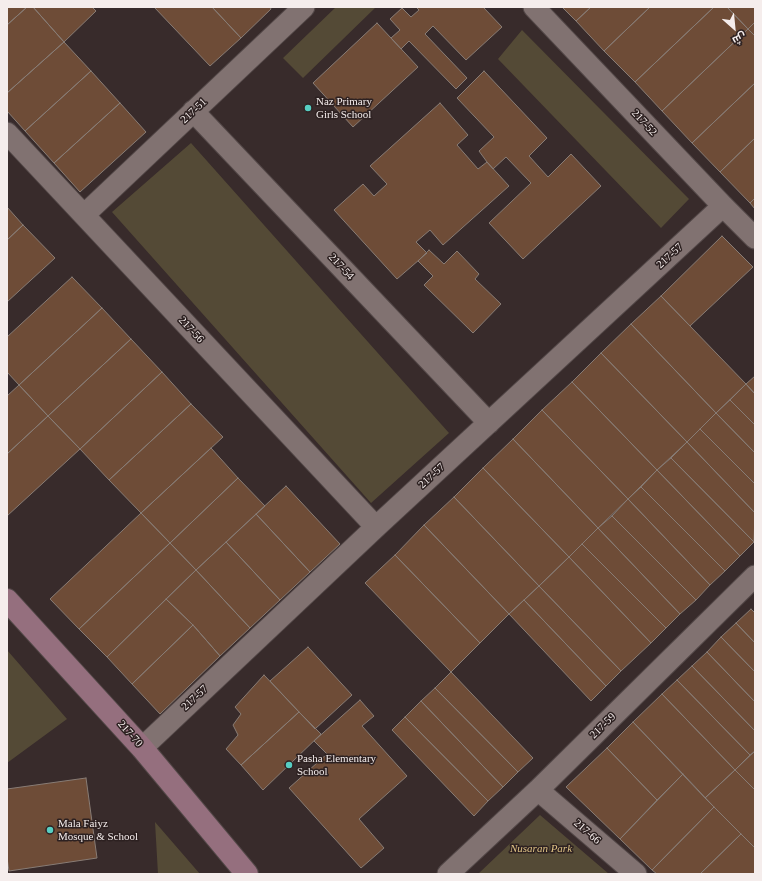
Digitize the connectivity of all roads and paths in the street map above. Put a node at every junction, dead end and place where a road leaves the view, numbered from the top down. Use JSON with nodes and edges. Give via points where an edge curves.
{"nodes":[{"id":1,"x":304,"y":7,"type":"edge"},
{"id":2,"x":534,"y":7,"type":"edge"},
{"id":3,"x":193,"y":111,"type":"junction"},
{"id":4,"x":7,"y":133,"type":"edge"},
{"id":5,"x":723,"y":206,"type":"junction"},
{"id":6,"x":84,"y":215,"type":"junction"},
{"id":7,"x":755,"y":238,"type":"edge"},
{"id":8,"x":489,"y":423,"type":"junction"},
{"id":9,"x":376,"y":527,"type":"junction"},
{"id":10,"x":755,"y":576,"type":"edge"},
{"id":11,"x":7,"y":600,"type":"edge"},
{"id":12,"x":142,"y":748,"type":"junction"},
{"id":13,"x":538,"y":790,"type":"junction"},
{"id":14,"x":247,"y":874,"type":"edge"},
{"id":15,"x":448,"y":874,"type":"edge"},
{"id":16,"x":636,"y":874,"type":"edge"}],
"edges":[{"from":1,"to":3,"type":"street","name":"217-51"},
{"from":2,"to":5,"type":"street","name":"217-52"},
{"from":3,"to":6,"type":"street","name":"217-51"},
{"from":3,"to":8,"type":"street","name":"217-54"},
{"from":4,"to":6,"type":"street","name":"217-56"},
{"from":5,"to":7,"type":"street","name":"217-52"},
{"from":5,"to":8,"type":"street","name":"217-57"},
{"from":6,"to":9,"type":"street","name":"217-56"},
{"from":8,"to":9,"type":"street","name":"217-57"},
{"from":9,"to":12,"type":"street","name":"217-57"},
{"from":10,"to":13,"type":"street","name":"217-59"},
{"from":11,"to":12,"type":"street","name":"217-70"},
{"from":12,"to":14,"type":"street","name":"217-70"},
{"from":13,"to":15,"type":"street","name":"217-59"},
{"from":13,"to":16,"type":"street","name":"217-66"}]}
